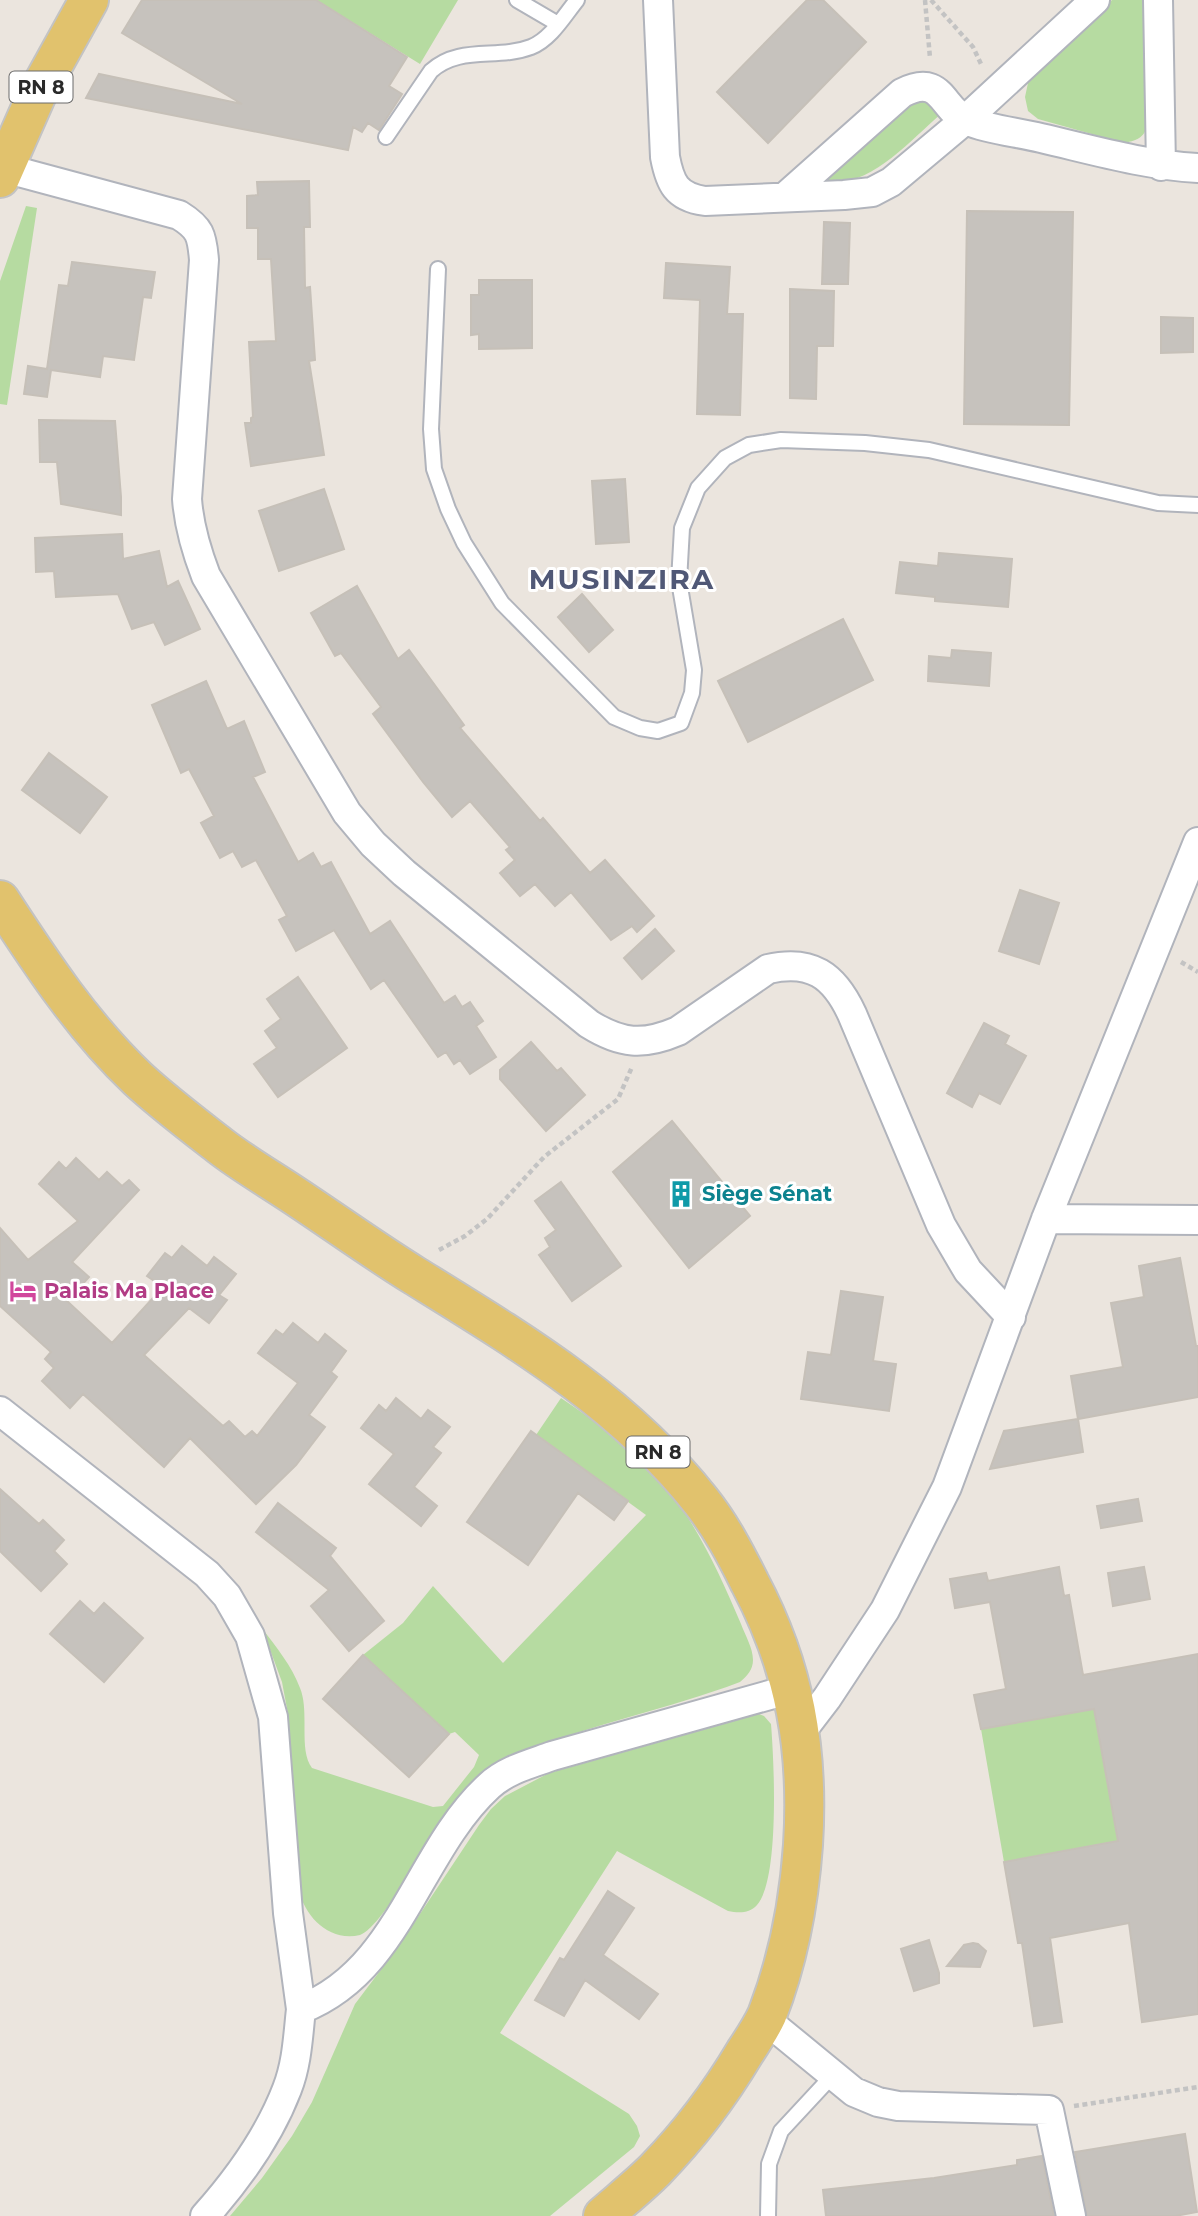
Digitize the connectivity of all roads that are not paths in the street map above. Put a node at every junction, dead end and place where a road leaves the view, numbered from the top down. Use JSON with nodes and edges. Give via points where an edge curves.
{"nodes":[{"id":1,"x":89,"y":0,"type":"edge"},
{"id":2,"x":517,"y":0,"type":"edge"},
{"id":3,"x":577,"y":0,"type":"edge"},
{"id":4,"x":658,"y":0,"type":"edge"},
{"id":5,"x":1095,"y":0,"type":"edge"},
{"id":6,"x":1158,"y":0,"type":"edge"},
{"id":7,"x":558,"y":24,"type":"junction"},
{"id":8,"x":965,"y":120,"type":"junction"},
{"id":9,"x":386,"y":137,"type":"dead end"},
{"id":10,"x":1161,"y":166,"type":"junction"},
{"id":11,"x":1198,"y":168,"type":"edge"},
{"id":12,"x":2,"y":173,"type":"edge"},
{"id":13,"x":785,"y":197,"type":"junction"},
{"id":14,"x":438,"y":269,"type":"dead end"},
{"id":15,"x":1198,"y":505,"type":"edge"},
{"id":16,"x":1198,"y":842,"type":"edge"},
{"id":17,"x":0,"y":900,"type":"edge"},
{"id":18,"x":1046,"y":1220,"type":"junction"},
{"id":19,"x":1198,"y":1220,"type":"edge"},
{"id":20,"x":1011,"y":1317,"type":"junction"},
{"id":21,"x":0,"y":1411,"type":"edge"},
{"id":22,"x":792,"y":1689,"type":"junction"},
{"id":23,"x":801,"y":1732,"type":"junction"},
{"id":24,"x":301,"y":2009,"type":"junction"},
{"id":25,"x":765,"y":2019,"type":"junction"},
{"id":26,"x":833,"y":2076,"type":"junction"},
{"id":27,"x":205,"y":2216,"type":"edge"},
{"id":28,"x":603,"y":2216,"type":"edge"},
{"id":29,"x":768,"y":2216,"type":"edge"},
{"id":30,"x":1071,"y":2216,"type":"edge"}],
"edges":[{"from":1,"to":12,"type":"main road","number":"RN 8","via":[[37,94]]},
{"from":2,"to":7,"type":"lane"},
{"from":3,"to":7,"type":"lane"},
{"from":4,"to":13,"type":"street","via":[[665,157],[668,176],[677,190],[690,199],[705,201]]},
{"from":5,"to":8,"type":"street"},
{"from":6,"to":10,"type":"street"},
{"from":7,"to":9,"type":"lane","via":[[533,47],[455,56],[441,62]]},
{"from":8,"to":10,"type":"street"},
{"from":8,"to":13,"type":"street","via":[[891,183],[872,192]]},
{"from":8,"to":13,"type":"street","via":[[933,90],[914,86]]},
{"from":10,"to":11,"type":"street"},
{"from":12,"to":20,"type":"street","via":[[179,215],[194,224],[204,260],[187,499],[196,551],[206,576],[340,802],[373,844],[607,1036],[636,1042],[678,1031],[768,970],[783,965],[812,969],[827,979],[852,1014],[941,1225],[968,1271]]},
{"from":14,"to":15,"type":"lane","via":[[431,429],[434,469],[448,509],[502,603],[614,717],[640,728],[659,731],[681,723],[692,693],[694,670],[679,581],[682,528],[698,488],[725,458],[750,445],[781,440],[929,450],[1158,503]]},
{"from":16,"to":18,"type":"street"},
{"from":17,"to":22,"type":"main road","number":"RN 8","via":[[70,1003],[138,1078],[222,1148],[540,1354],[597,1397],[671,1465],[730,1544],[774,1633]]},
{"from":18,"to":19,"type":"street"},
{"from":18,"to":20,"type":"street"},
{"from":20,"to":23,"type":"street","via":[[947,1487],[885,1610]]},
{"from":21,"to":24,"type":"street","via":[[207,1574],[227,1596],[250,1636],[273,1717],[288,1913]]},
{"from":22,"to":23,"type":"main road","number":"RN 8"},
{"from":22,"to":24,"type":"street","via":[[552,1756],[516,1769],[491,1785],[450,1835],[403,1913],[366,1963],[320,2002]]},
{"from":23,"to":25,"type":"main road","number":"RN 8","via":[[806,1806],[801,1867],[783,1965]]},
{"from":24,"to":27,"type":"street","via":[[294,2064],[272,2122],[233,2183]]},
{"from":25,"to":26,"type":"street"},
{"from":25,"to":28,"type":"main road","number":"RN 8","via":[[697,2122],[653,2172]]},
{"from":26,"to":29,"type":"lane","via":[[781,2131],[769,2164]]},
{"from":26,"to":30,"type":"street","via":[[854,2092],[898,2106],[1049,2110]]}]}
